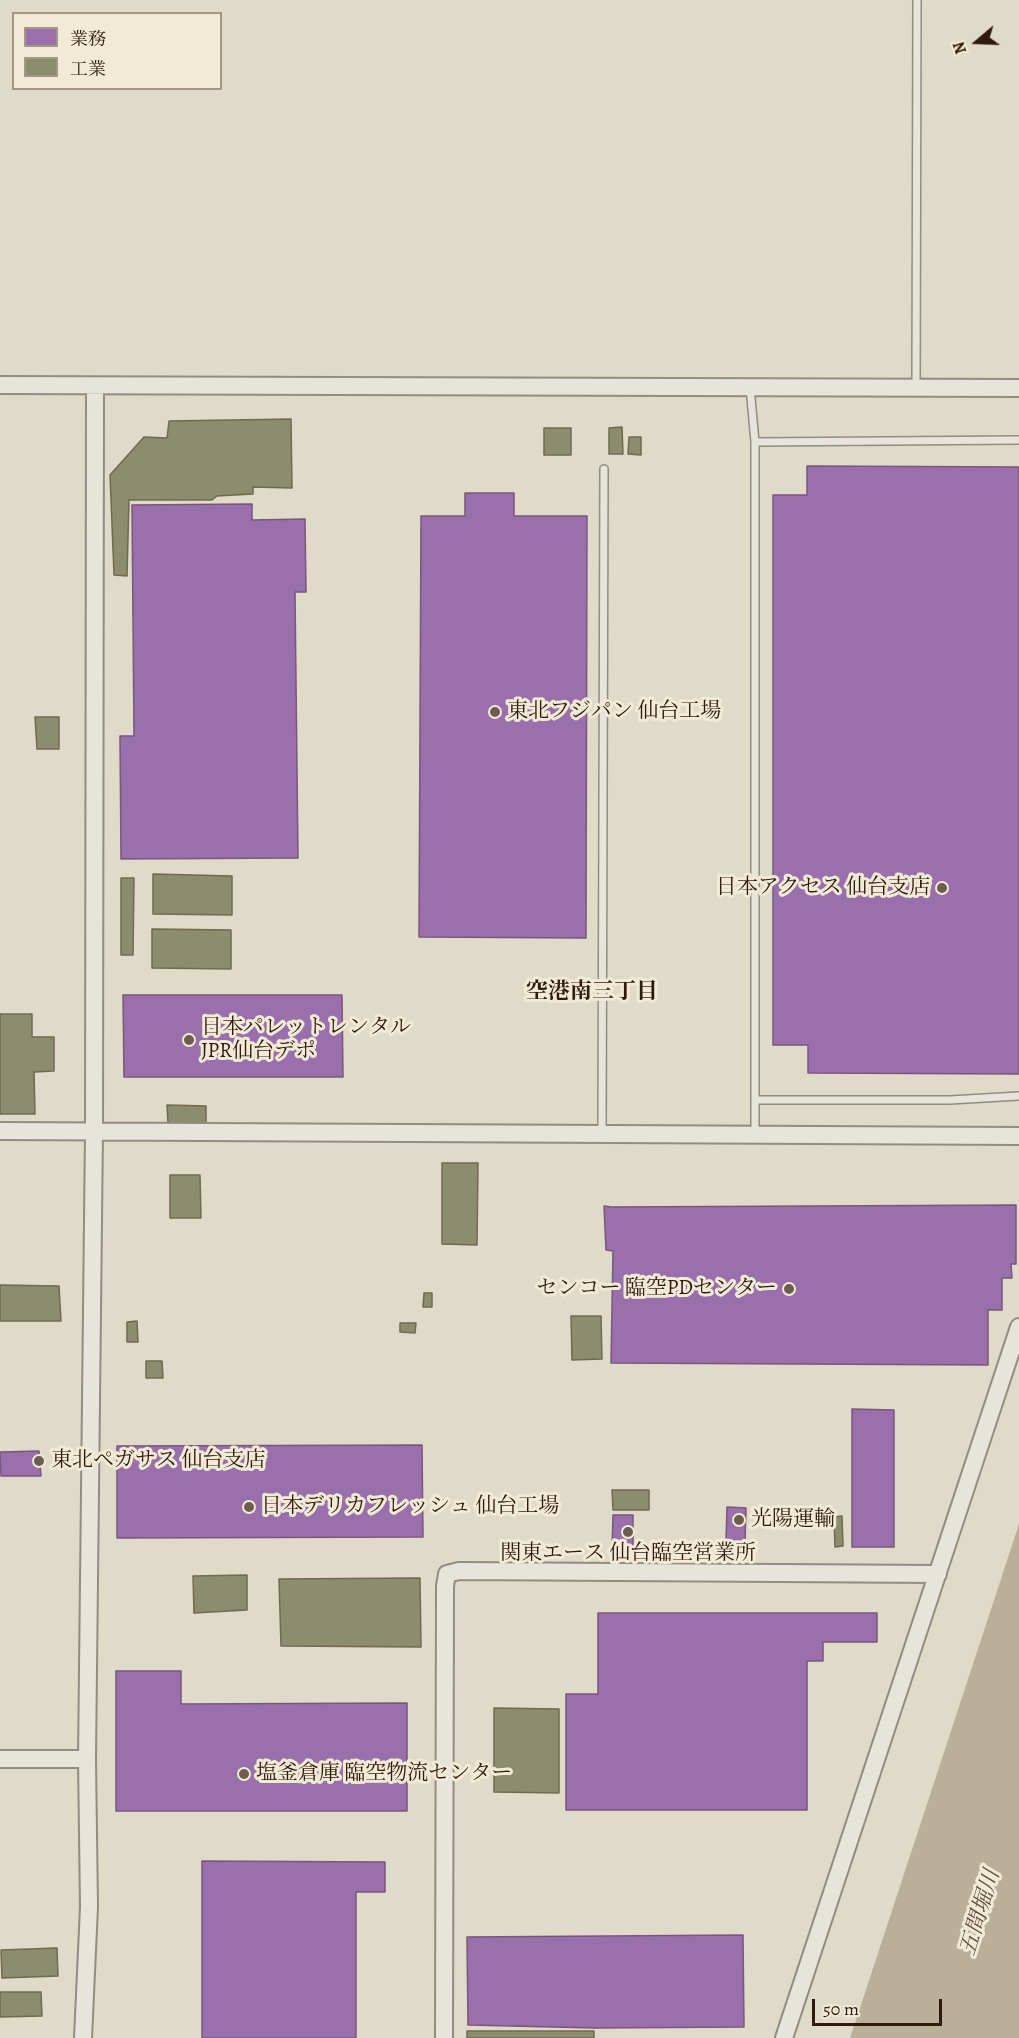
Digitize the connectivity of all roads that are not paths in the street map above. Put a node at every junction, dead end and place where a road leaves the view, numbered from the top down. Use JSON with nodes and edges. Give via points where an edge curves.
{"nodes":[{"id":1,"x":917,"y":0,"type":"edge"},
{"id":2,"x":0,"y":385,"type":"edge"},
{"id":3,"x":95,"y":386,"type":"junction"},
{"id":4,"x":750,"y":387,"type":"junction"},
{"id":5,"x":916,"y":387,"type":"junction"},
{"id":6,"x":1019,"y":388,"type":"edge"},
{"id":7,"x":1019,"y":440,"type":"edge"},
{"id":8,"x":755,"y":442,"type":"junction"},
{"id":9,"x":604,"y":469,"type":"dead end"},
{"id":10,"x":1019,"y":1096,"type":"edge"},
{"id":11,"x":755,"y":1100,"type":"junction"},
{"id":12,"x":0,"y":1131,"type":"edge"},
{"id":13,"x":94,"y":1131,"type":"junction"},
{"id":14,"x":602,"y":1134,"type":"junction"},
{"id":15,"x":755,"y":1135,"type":"junction"},
{"id":16,"x":1019,"y":1136,"type":"edge"},
{"id":17,"x":1019,"y":1327,"type":"edge"},
{"id":18,"x":938,"y":1574,"type":"junction"},
{"id":19,"x":0,"y":1759,"type":"edge"},
{"id":20,"x":87,"y":1759,"type":"junction"},
{"id":21,"x":83,"y":2038,"type":"edge"},
{"id":22,"x":444,"y":2038,"type":"edge"},
{"id":23,"x":784,"y":2038,"type":"edge"}],
"edges":[{"from":1,"to":5,"type":"lane"},
{"from":2,"to":3,"type":"street"},
{"from":3,"to":4,"type":"street"},
{"from":3,"to":13,"type":"street"},
{"from":4,"to":5,"type":"street"},
{"from":4,"to":8,"type":"lane"},
{"from":5,"to":6,"type":"street"},
{"from":7,"to":8,"type":"lane"},
{"from":8,"to":11,"type":"lane"},
{"from":9,"to":14,"type":"lane"},
{"from":10,"to":11,"type":"lane"},
{"from":11,"to":15,"type":"lane"},
{"from":12,"to":13,"type":"street"},
{"from":13,"to":14,"type":"street"},
{"from":13,"to":20,"type":"street"},
{"from":14,"to":15,"type":"street"},
{"from":15,"to":16,"type":"street"},
{"from":17,"to":18,"type":"street"},
{"from":18,"to":22,"type":"street","via":[[447,1574]]},
{"from":18,"to":23,"type":"street"},
{"from":19,"to":20,"type":"street"},
{"from":20,"to":21,"type":"street","via":[[89,1907]]}]}
